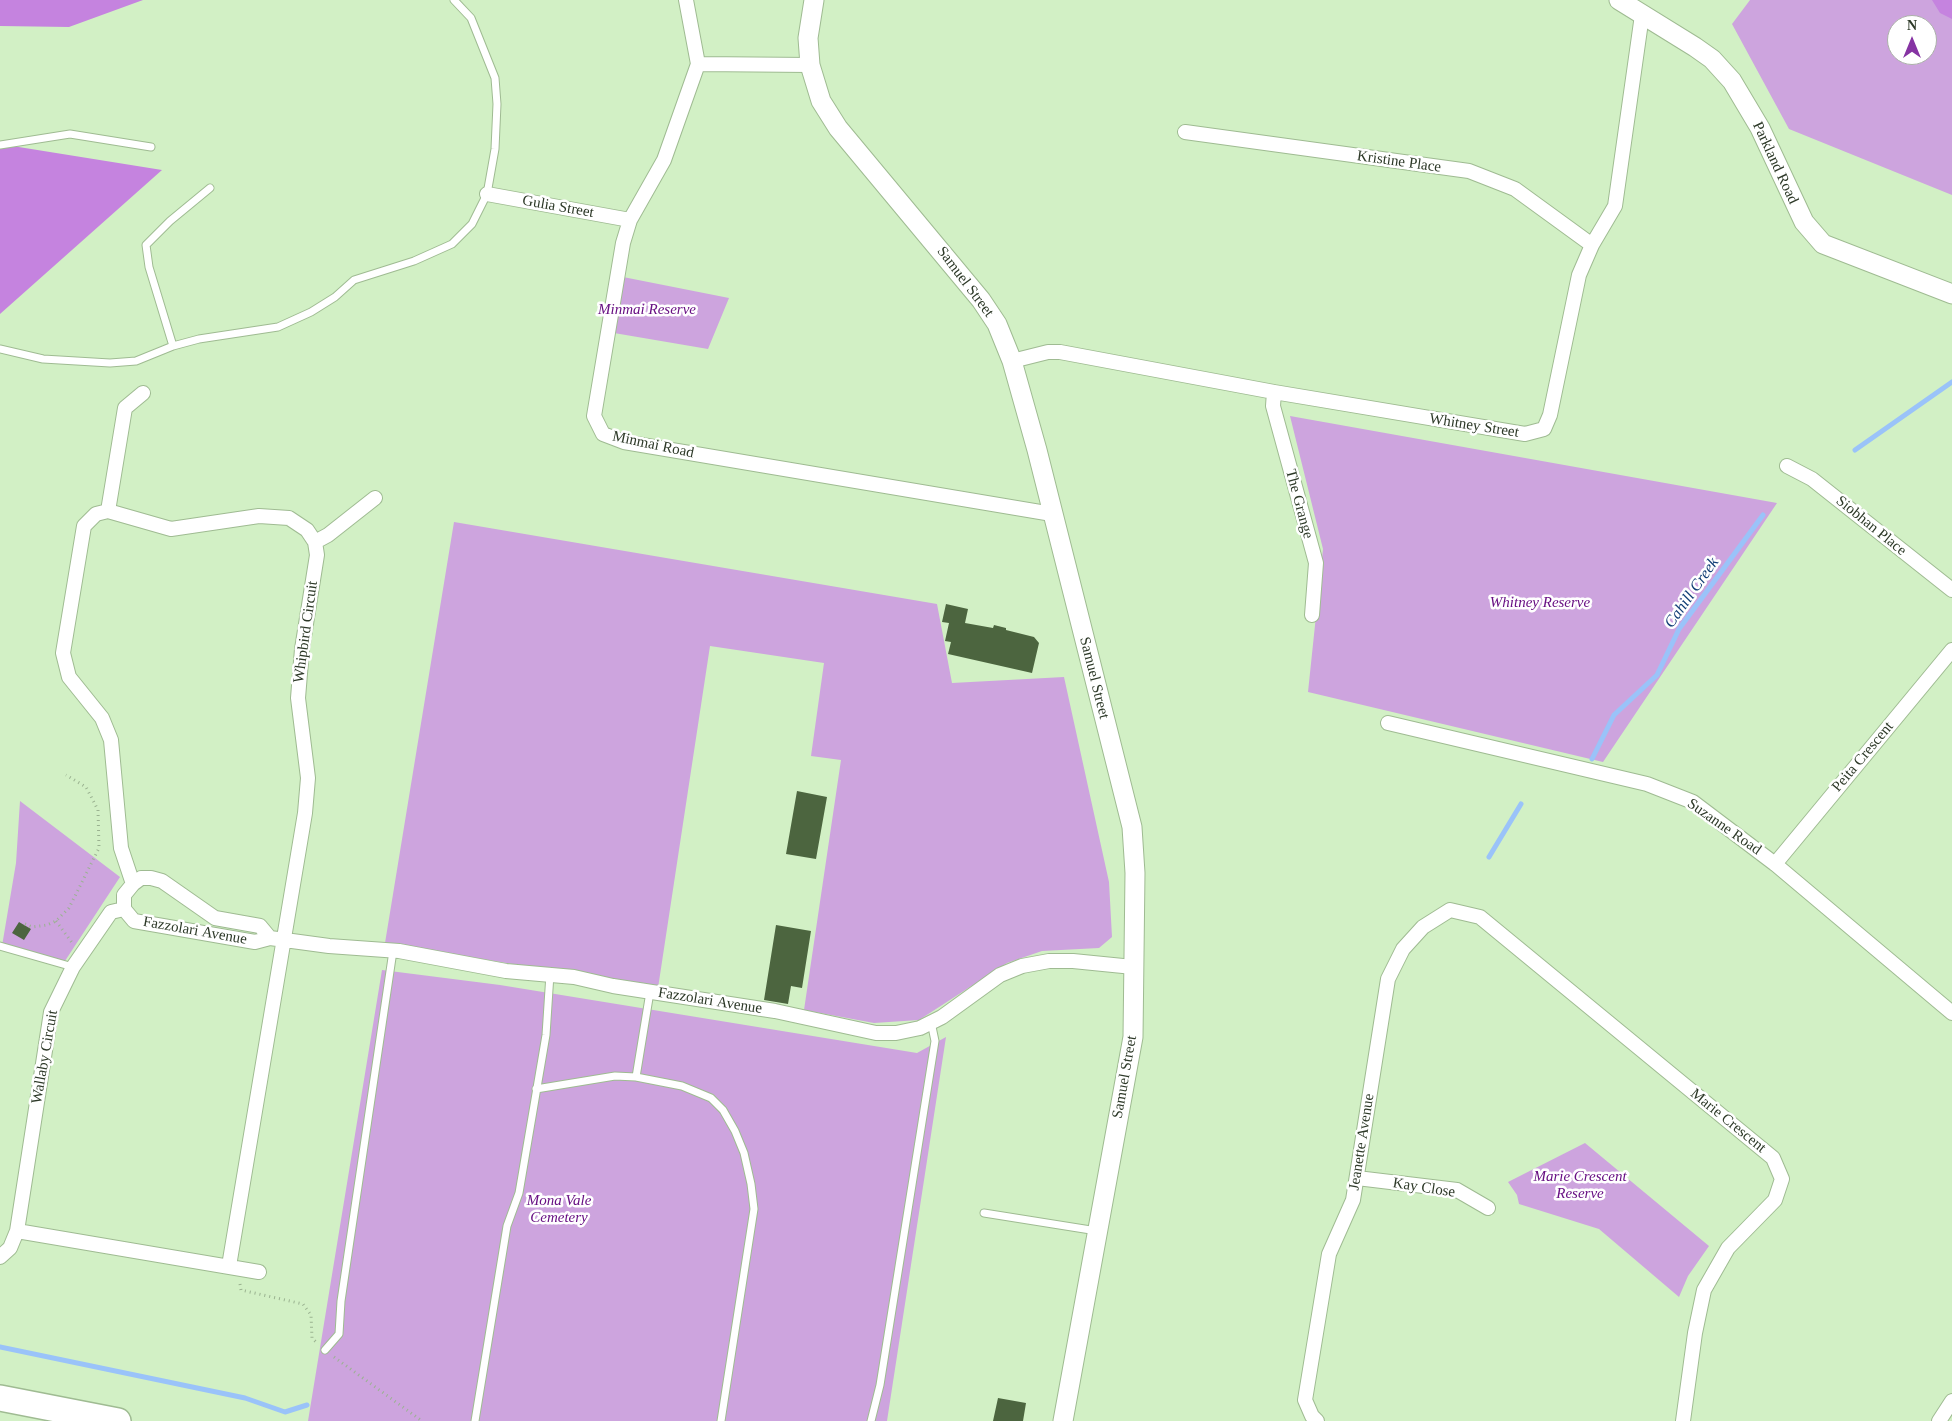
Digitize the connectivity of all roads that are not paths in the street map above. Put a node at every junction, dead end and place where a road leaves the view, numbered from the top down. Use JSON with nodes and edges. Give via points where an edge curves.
{"nodes":[{"id":1,"x":454,"y":0,"type":"edge"},
{"id":2,"x":686,"y":0,"type":"edge"},
{"id":3,"x":814,"y":0,"type":"edge"},
{"id":4,"x":1619,"y":0,"type":"edge"},
{"id":5,"x":1642,"y":15,"type":"junction"},
{"id":6,"x":698,"y":64,"type":"junction"},
{"id":7,"x":810,"y":65,"type":"junction"},
{"id":8,"x":1185,"y":132,"type":"dead end"},
{"id":9,"x":0,"y":145,"type":"edge"},
{"id":10,"x":151,"y":147,"type":"dead end"},
{"id":11,"x":210,"y":188,"type":"dead end"},
{"id":12,"x":487,"y":194,"type":"junction"},
{"id":13,"x":630,"y":220,"type":"junction"},
{"id":14,"x":1592,"y":245,"type":"junction"},
{"id":15,"x":1952,"y":294,"type":"edge"},
{"id":16,"x":173,"y":346,"type":"junction"},
{"id":17,"x":0,"y":350,"type":"edge"},
{"id":18,"x":1012,"y":361,"type":"junction"},
{"id":19,"x":1274,"y":392,"type":"junction"},
{"id":20,"x":143,"y":393,"type":"dead end"},
{"id":21,"x":1787,"y":466,"type":"dead end"},
{"id":22,"x":375,"y":498,"type":"dead end"},
{"id":23,"x":108,"y":510,"type":"junction"},
{"id":24,"x":1052,"y":514,"type":"junction"},
{"id":25,"x":315,"y":542,"type":"junction"},
{"id":26,"x":1952,"y":590,"type":"edge"},
{"id":27,"x":1312,"y":616,"type":"dead end"},
{"id":28,"x":1952,"y":650,"type":"edge"},
{"id":29,"x":1388,"y":723,"type":"dead end"},
{"id":30,"x":1775,"y":864,"type":"junction"},
{"id":31,"x":132,"y":884,"type":"junction"},
{"id":32,"x":124,"y":909,"type":"junction"},
{"id":33,"x":1480,"y":917,"type":"joint"},
{"id":34,"x":277,"y":939,"type":"junction"},
{"id":35,"x":0,"y":946,"type":"edge"},
{"id":36,"x":393,"y":951,"type":"junction"},
{"id":37,"x":73,"y":967,"type":"junction"},
{"id":38,"x":1132,"y":967,"type":"junction"},
{"id":39,"x":550,"y":974,"type":"junction"},
{"id":40,"x":650,"y":992,"type":"junction"},
{"id":41,"x":1952,"y":1013,"type":"edge"},
{"id":42,"x":931,"y":1022,"type":"junction"},
{"id":43,"x":636,"y":1078,"type":"junction"},
{"id":44,"x":536,"y":1089,"type":"junction"},
{"id":45,"x":1356,"y":1178,"type":"junction"},
{"id":46,"x":1488,"y":1208,"type":"dead end"},
{"id":47,"x":984,"y":1214,"type":"dead end"},
{"id":48,"x":17,"y":1231,"type":"junction"},
{"id":49,"x":1098,"y":1231,"type":"junction"},
{"id":50,"x":0,"y":1257,"type":"edge"},
{"id":51,"x":233,"y":1267,"type":"junction"},
{"id":52,"x":259,"y":1272,"type":"dead end"},
{"id":53,"x":325,"y":1350,"type":"road end"},
{"id":54,"x":0,"y":1398,"type":"edge"},
{"id":55,"x":1952,"y":1400,"type":"edge"},
{"id":56,"x":118,"y":1421,"type":"edge"},
{"id":57,"x":475,"y":1421,"type":"edge"},
{"id":58,"x":721,"y":1421,"type":"edge"},
{"id":59,"x":871,"y":1421,"type":"edge"},
{"id":60,"x":1063,"y":1421,"type":"edge"},
{"id":61,"x":1317,"y":1421,"type":"edge"},
{"id":62,"x":1683,"y":1421,"type":"edge"},
{"id":63,"x":1939,"y":1421,"type":"edge"}],
"edges":[{"from":1,"to":12,"type":"lane","via":[[472,18],[495,78],[495,148]]},
{"from":2,"to":6,"type":"street"},
{"from":3,"to":7,"type":"street","name":"Samuel Street","via":[[808,38]]},
{"from":4,"to":5,"type":"street","name":"Parkland Road"},
{"from":5,"to":14,"type":"street","name":"Whitney Street","via":[[1615,206]]},
{"from":5,"to":15,"type":"street","name":"Parkland Road","via":[[1696,47],[1732,81],[1760,128],[1812,234],[1823,244]]},
{"from":6,"to":7,"type":"street"},
{"from":6,"to":13,"type":"street","name":"Minmai Road","via":[[664,160]]},
{"from":7,"to":18,"type":"street","name":"Samuel Street","via":[[826,111],[981,300],[997,324]]},
{"from":8,"to":14,"type":"street","name":"Kristine Place","via":[[1469,171],[1515,189]]},
{"from":9,"to":10,"type":"lane","via":[[70,134]]},
{"from":11,"to":16,"type":"lane","via":[[146,245],[149,267]]},
{"from":12,"to":13,"type":"street","name":"Gulia Street"},
{"from":12,"to":16,"type":"lane","via":[[472,224],[452,244],[414,261],[354,280],[312,312],[278,327]]},
{"from":13,"to":24,"type":"street","name":"Minmai Road","via":[[623,243],[594,416],[603,434],[624,442]]},
{"from":14,"to":19,"type":"street","name":"Whitney Street","via":[[1579,275],[1550,415],[1544,429],[1525,434]]},
{"from":16,"to":17,"type":"lane","via":[[136,361],[110,362],[43,359]]},
{"from":18,"to":19,"type":"street","name":"Whitney Street","via":[[1060,352]]},
{"from":18,"to":24,"type":"street","name":"Samuel Street"},
{"from":19,"to":27,"type":"street","name":"The Grange","via":[[1273,406],[1316,563]]},
{"from":20,"to":23,"type":"street","via":[[125,408]]},
{"from":21,"to":26,"type":"street","name":"Siobhan Place","via":[[1812,479]]},
{"from":22,"to":25,"type":"street"},
{"from":23,"to":25,"type":"street","via":[[171,529],[258,516],[289,518],[307,530]]},
{"from":23,"to":31,"type":"street","via":[[96,514],[84,526],[63,653],[69,677],[102,718],[111,740],[122,848]]},
{"from":24,"to":38,"type":"street","name":"Samuel Street","via":[[1132,826],[1135,873]]},
{"from":25,"to":34,"type":"street","name":"Whipbird Circuit","via":[[317,555],[298,698],[308,778],[305,813]]},
{"from":28,"to":30,"type":"street","name":"Peita Crescent"},
{"from":29,"to":30,"type":"street","name":"Suzanne Road","via":[[1647,784],[1693,802]]},
{"from":30,"to":41,"type":"street","name":"Suzanne Road"},
{"from":31,"to":32,"type":"street","via":[[124,894]]},
{"from":31,"to":34,"type":"street","name":"Fazzolari Avenue","via":[[141,878],[162,881],[215,918],[260,926]]},
{"from":32,"to":34,"type":"street","name":"Fazzolari Avenue","via":[[134,921],[255,942]]},
{"from":32,"to":37,"type":"street","name":"Wallaby Circuit","via":[[111,912]]},
{"from":33,"to":45,"type":"street","name":"Jeanette Avenue","via":[[1450,910],[1423,927],[1403,949],[1388,979]]},
{"from":33,"to":62,"type":"street","name":"Marie Crescent","via":[[1773,1158],[1782,1179],[1775,1200],[1728,1248],[1704,1290]]},
{"from":34,"to":36,"type":"street","name":"Fazzolari Avenue"},
{"from":34,"to":51,"type":"street"},
{"from":35,"to":37,"type":"lane"},
{"from":36,"to":39,"type":"street","name":"Fazzolari Avenue","via":[[506,971]]},
{"from":36,"to":53,"type":"lane","via":[[341,1301],[339,1334]]},
{"from":37,"to":48,"type":"street","name":"Wallaby Circuit","via":[[51,1012]]},
{"from":38,"to":42,"type":"street","name":"Fazzolari Avenue","via":[[1073,961],[1022,966],[1000,975]]},
{"from":38,"to":49,"type":"street","name":"Samuel Street","via":[[1132,1037]]},
{"from":39,"to":40,"type":"street","name":"Fazzolari Avenue"},
{"from":39,"to":44,"type":"lane","via":[[546,1035]]},
{"from":40,"to":42,"type":"street","name":"Fazzolari Avenue","via":[[775,1011],[876,1033],[896,1033]]},
{"from":40,"to":43,"type":"lane"},
{"from":42,"to":59,"type":"lane","via":[[935,1041],[880,1385]]},
{"from":43,"to":44,"type":"lane","via":[[615,1076]]},
{"from":43,"to":58,"type":"lane","via":[[682,1086],[711,1098],[736,1131],[744,1153],[754,1209]]},
{"from":44,"to":57,"type":"lane","via":[[518,1193],[507,1226]]},
{"from":45,"to":46,"type":"street","name":"Kay Close","via":[[1456,1190]]},
{"from":45,"to":61,"type":"street","name":"Jeanette Avenue","via":[[1353,1200],[1329,1254],[1305,1400]]},
{"from":47,"to":49,"type":"lane"},
{"from":48,"to":50,"type":"street","name":"Wallaby Circuit","via":[[10,1248]]},
{"from":48,"to":51,"type":"street"},
{"from":49,"to":60,"type":"street","name":"Samuel Street"},
{"from":51,"to":52,"type":"street"},
{"from":54,"to":56,"type":"highway"},
{"from":55,"to":63,"type":"street"}]}
